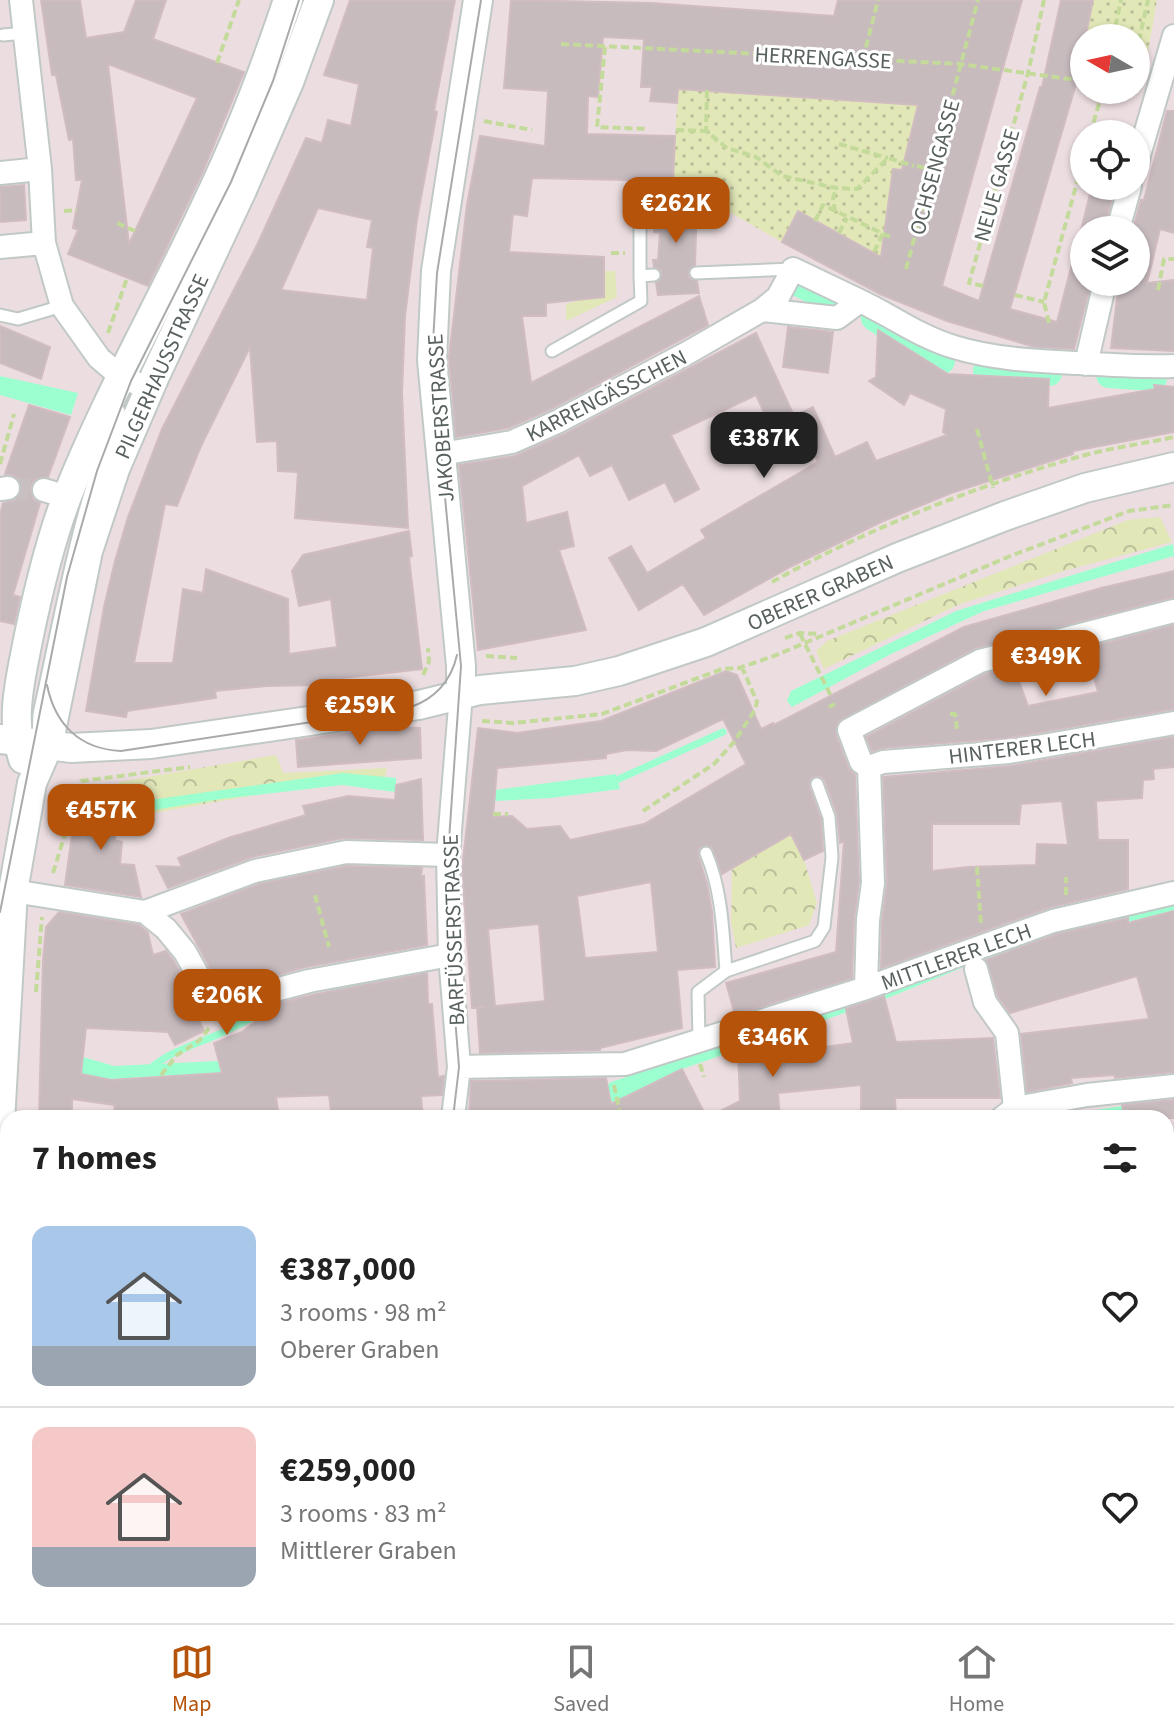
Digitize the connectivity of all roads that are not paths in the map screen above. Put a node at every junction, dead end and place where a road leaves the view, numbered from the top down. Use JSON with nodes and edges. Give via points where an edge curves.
{"nodes":[{"id":1,"x":21,"y":0,"type":"edge"},
{"id":2,"x":288,"y":0,"type":"edge"},
{"id":3,"x":299,"y":0,"type":"edge"},
{"id":4,"x":319,"y":0,"type":"edge"},
{"id":5,"x":478,"y":0,"type":"edge"},
{"id":6,"x":26,"y":33,"type":"junction"},
{"id":7,"x":3,"y":35,"type":"dead end"},
{"id":8,"x":1174,"y":36,"type":"edge"},
{"id":9,"x":1149,"y":120,"type":"edge"},
{"id":10,"x":40,"y":169,"type":"junction"},
{"id":11,"x":0,"y":173,"type":"edge"},
{"id":12,"x":640,"y":215,"type":"dead end"},
{"id":13,"x":44,"y":243,"type":"junction"},
{"id":14,"x":0,"y":247,"type":"edge"},
{"id":15,"x":793,"y":269,"type":"junction"},
{"id":16,"x":696,"y":273,"type":"dead end"},
{"id":17,"x":654,"y":275,"type":"dead end"},
{"id":18,"x":640,"y":276,"type":"junction"},
{"id":19,"x":1102,"y":296,"type":"edge"},
{"id":20,"x":860,"y":301,"type":"junction"},
{"id":21,"x":62,"y":306,"type":"junction"},
{"id":22,"x":762,"y":310,"type":"junction"},
{"id":23,"x":0,"y":315,"type":"edge"},
{"id":24,"x":552,"y":351,"type":"dead end"},
{"id":25,"x":1086,"y":364,"type":"junction"},
{"id":26,"x":1174,"y":366,"type":"edge"},
{"id":27,"x":134,"y":382,"type":"junction"},
{"id":28,"x":441,"y":454,"type":"junction"},
{"id":29,"x":1174,"y":467,"type":"edge"},
{"id":30,"x":1174,"y":611,"type":"edge"},
{"id":31,"x":461,"y":694,"type":"junction"},
{"id":32,"x":1174,"y":723,"type":"edge"},
{"id":33,"x":26,"y":743,"type":"edge"},
{"id":34,"x":869,"y":767,"type":"junction"},
{"id":35,"x":817,"y":784,"type":"dead end"},
{"id":36,"x":706,"y":853,"type":"dead end"},
{"id":37,"x":448,"y":855,"type":"junction"},
{"id":38,"x":1174,"y":893,"type":"edge"},
{"id":39,"x":145,"y":912,"type":"junction"},
{"id":40,"x":8,"y":917,"type":"edge"},
{"id":41,"x":450,"y":955,"type":"junction"},
{"id":42,"x":976,"y":958,"type":"junction"},
{"id":43,"x":726,"y":971,"type":"junction"},
{"id":44,"x":866,"y":988,"type":"junction"},
{"id":45,"x":700,"y":1052,"type":"junction"},
{"id":46,"x":459,"y":1067,"type":"junction"},
{"id":47,"x":1174,"y":1086,"type":"edge"},
{"id":48,"x":0,"y":1110,"type":"edge"},
{"id":49,"x":454,"y":1110,"type":"edge"},
{"id":50,"x":1008,"y":1110,"type":"edge"},
{"id":51,"x":1021,"y":1110,"type":"edge"}],
"edges":[{"from":1,"to":6,"type":"street"},
{"from":2,"to":27,"type":"street","name":"PILGERHAUSSTRASSE","via":[[267,42],[263,75]]},
{"from":3,"to":27,"type":"lane","via":[[231,182]]},
{"from":4,"to":27,"type":"street","name":"PILGERHAUSSTRASSE","via":[[242,190]]},
{"from":5,"to":28,"type":"street","name":"JAKOBERSTRASSE","via":[[436,271],[432,360]]},
{"from":6,"to":7,"type":"lane"},
{"from":6,"to":10,"type":"street"},
{"from":8,"to":9,"type":"street"},
{"from":10,"to":11,"type":"street"},
{"from":10,"to":13,"type":"street"},
{"from":12,"to":18,"type":"lane"},
{"from":13,"to":14,"type":"street"},
{"from":13,"to":21,"type":"street"},
{"from":15,"to":16,"type":"lane"},
{"from":15,"to":20,"type":"street"},
{"from":15,"to":22,"type":"street","via":[[778,297]]},
{"from":17,"to":18,"type":"lane"},
{"from":18,"to":24,"type":"lane","via":[[641,301]]},
{"from":19,"to":25,"type":"street"},
{"from":20,"to":22,"type":"street","via":[[837,318]]},
{"from":20,"to":25,"type":"street","via":[[889,306],[918,333],[955,348]]},
{"from":21,"to":23,"type":"lane","via":[[18,319]]},
{"from":21,"to":27,"type":"street","via":[[99,358]]},
{"from":22,"to":28,"type":"street","name":"KARRENGÄSSCHEN","via":[[524,437]]},
{"from":25,"to":26,"type":"street"},
{"from":27,"to":33,"type":"street","name":"PILGERHAUSSTRASSE","via":[[115,469]]},
{"from":27,"to":33,"type":"street","name":"PILGERHAUSSTRASSE","via":[[55,494],[17,691]]},
{"from":28,"to":31,"type":"street","name":"JAKOBERSTRASSE"},
{"from":29,"to":31,"type":"street","name":"OBERER GRABEN","via":[[1085,488],[1005,516],[692,647],[619,671]]},
{"from":30,"to":34,"type":"street","via":[[980,661],[849,730],[861,762]]},
{"from":31,"to":33,"type":"street","name":"OBERER GRABEN","via":[[419,705],[151,744],[86,748]]},
{"from":31,"to":37,"type":"street","name":"BARFÜSSERSTRASSE"},
{"from":32,"to":34,"type":"street","name":"HINTERER LECH","via":[[1009,752]]},
{"from":33,"to":40,"type":"street","via":[[32,783]]},
{"from":34,"to":44,"type":"street","via":[[873,883]]},
{"from":35,"to":43,"type":"lane","via":[[829,817],[832,857],[824,927],[815,941]]},
{"from":36,"to":43,"type":"lane","via":[[721,913]]},
{"from":37,"to":39,"type":"street","via":[[346,852],[255,871]]},
{"from":37,"to":41,"type":"street","name":"BARFÜSSERSTRASSE"},
{"from":38,"to":42,"type":"street","name":"MITTLERER LECH","via":[[1053,921]]},
{"from":39,"to":40,"type":"street","via":[[47,895]]},
{"from":39,"to":41,"type":"street","via":[[185,952],[215,1006],[309,981]]},
{"from":40,"to":48,"type":"street"},
{"from":41,"to":46,"type":"street","name":"BARFÜSSERSTRASSE"},
{"from":42,"to":44,"type":"street","name":"MITTLERER LECH"},
{"from":42,"to":50,"type":"street","via":[[985,1002],[1007,1033]]},
{"from":43,"to":45,"type":"lane","via":[[698,992]]},
{"from":44,"to":45,"type":"street","name":"MITTLERER LECH"},
{"from":45,"to":46,"type":"street","name":"MITTLERER LECH","via":[[625,1064]]},
{"from":46,"to":49,"type":"street","name":"BARFÜSSERSTRASSE"},
{"from":47,"to":51,"type":"street","via":[[1087,1095]]}]}
